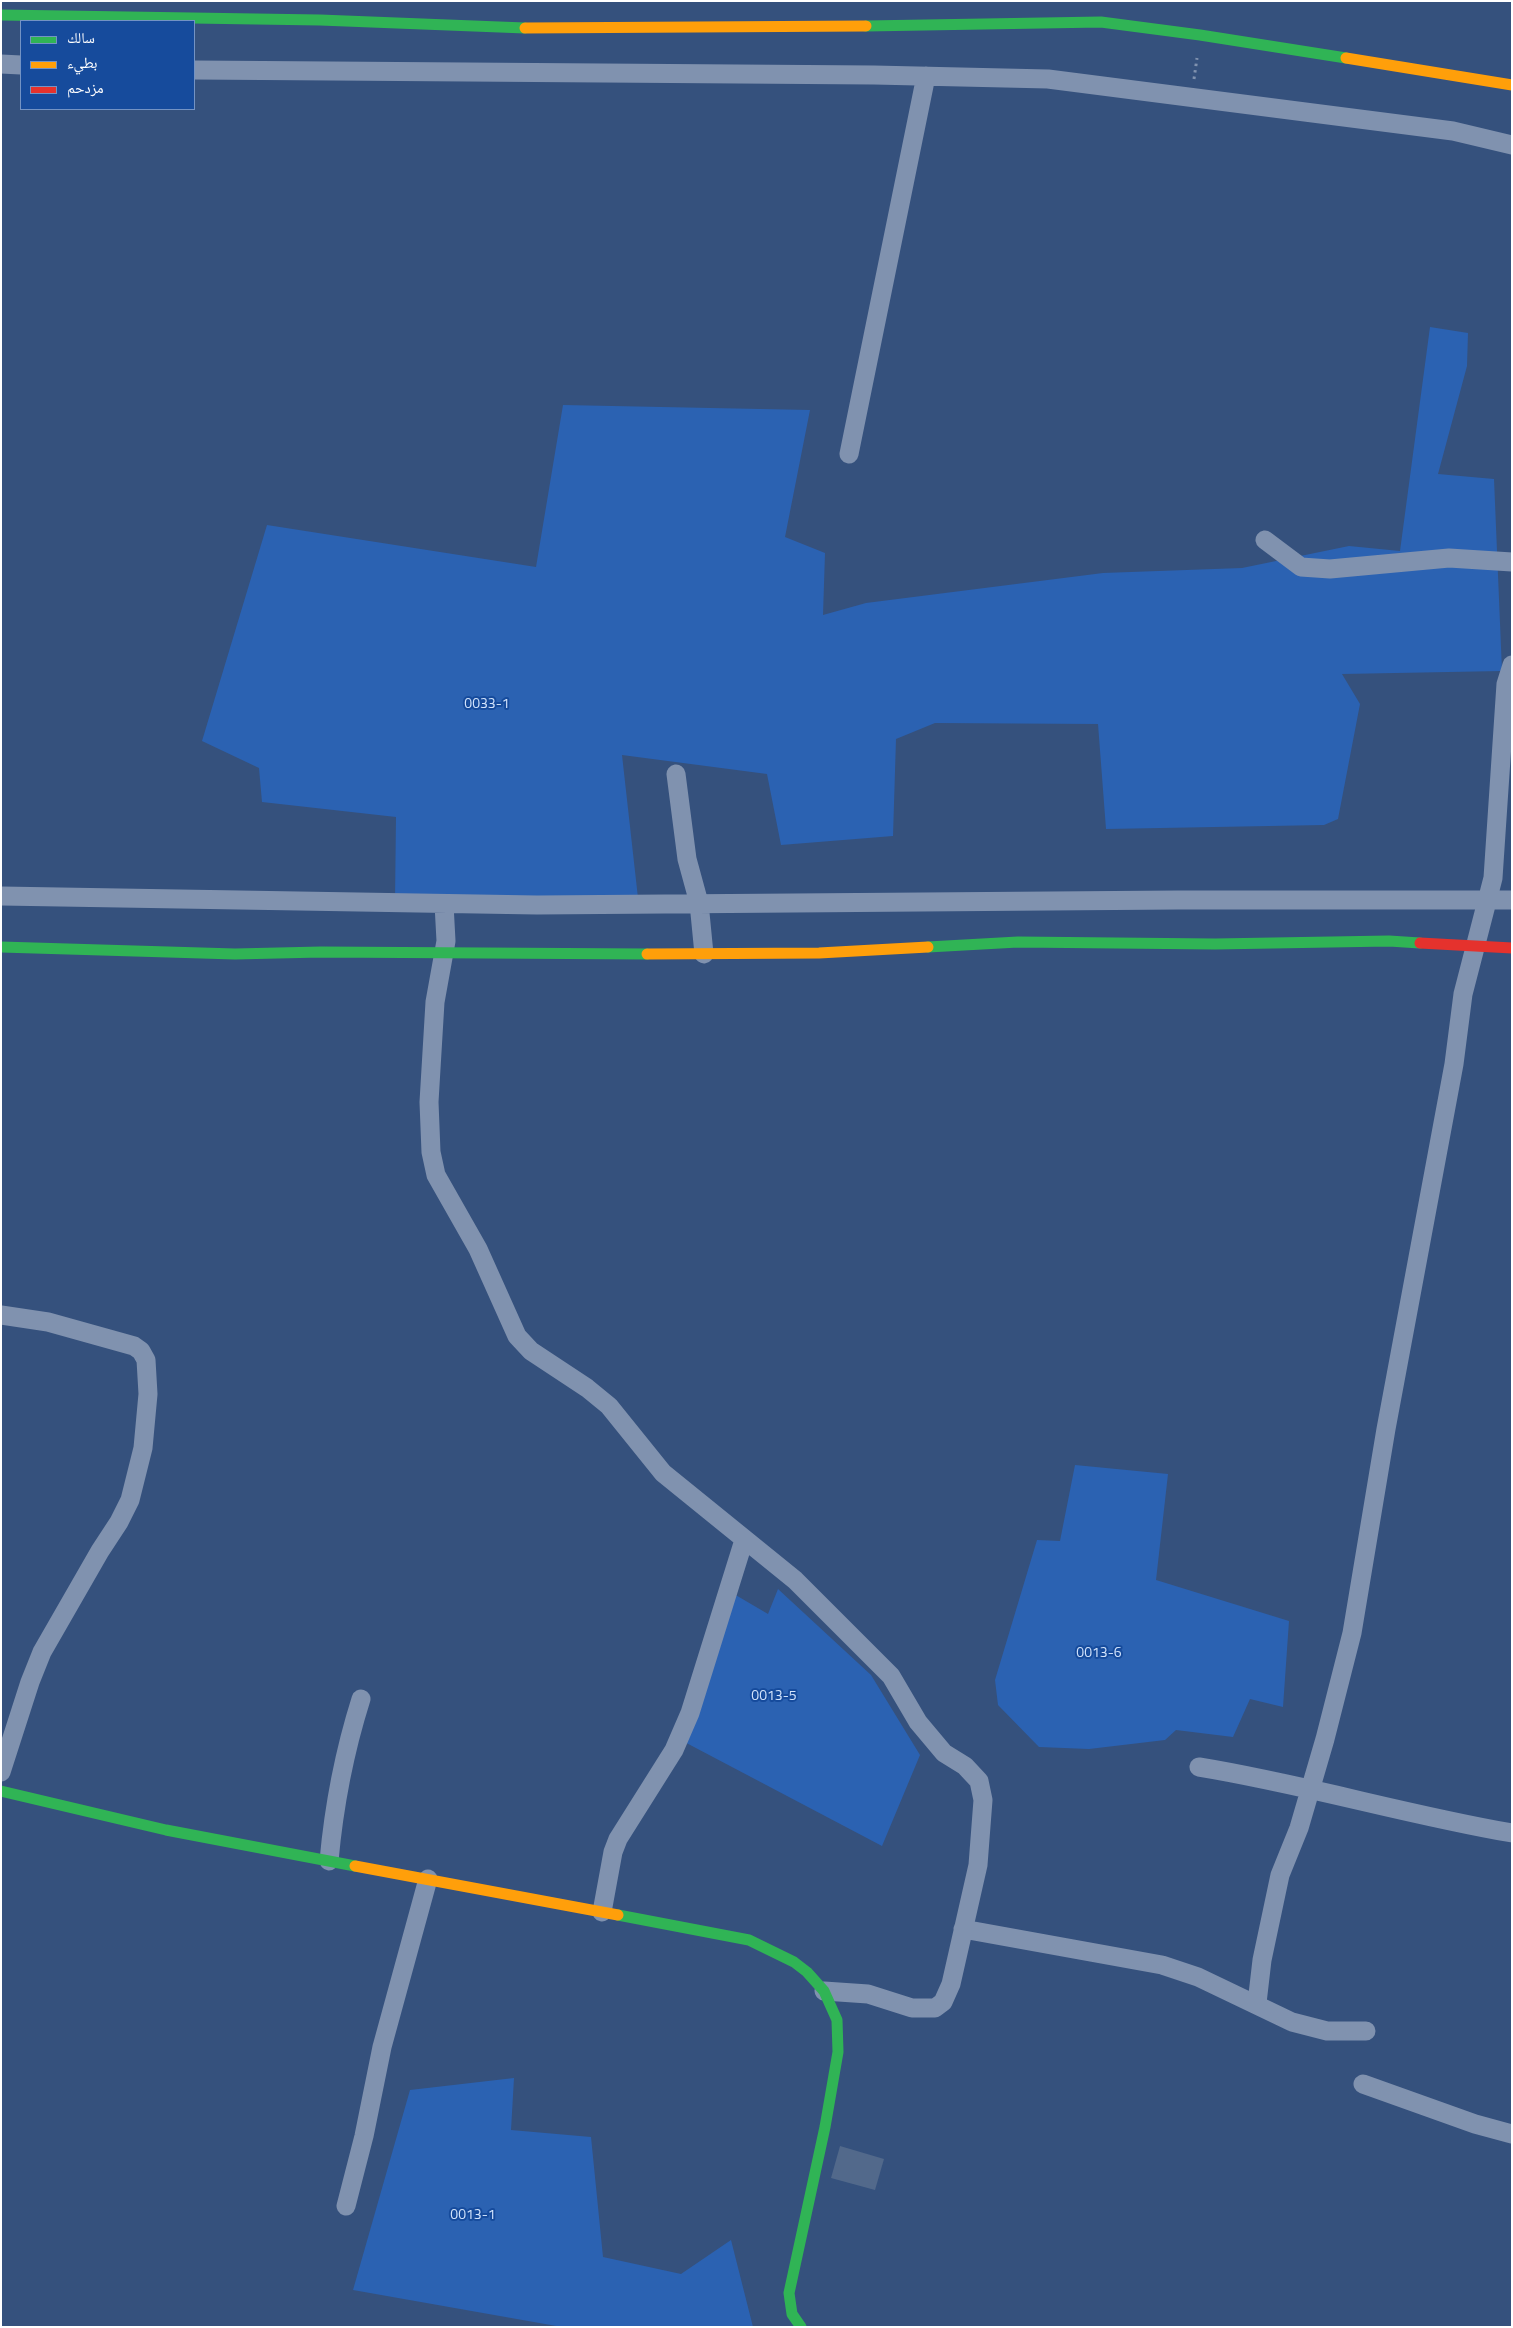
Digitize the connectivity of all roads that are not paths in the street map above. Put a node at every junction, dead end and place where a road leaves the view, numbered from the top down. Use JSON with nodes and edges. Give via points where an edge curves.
{"nodes":[{"id":1,"x":1,"y":15,"type":"edge"},
{"id":2,"x":1,"y":64,"type":"edge"},
{"id":3,"x":20,"y":65,"type":"edge"},
{"id":4,"x":195,"y":70,"type":"edge"},
{"id":5,"x":926,"y":76,"type":"junction"},
{"id":6,"x":1512,"y":85,"type":"edge"},
{"id":7,"x":1512,"y":145,"type":"edge"},
{"id":8,"x":849,"y":454,"type":"dead end"},
{"id":9,"x":1265,"y":540,"type":"dead end"},
{"id":10,"x":1512,"y":562,"type":"edge"},
{"id":11,"x":1512,"y":665,"type":"edge"},
{"id":12,"x":676,"y":774,"type":"dead end"},
{"id":13,"x":1,"y":896,"type":"edge"},
{"id":14,"x":1488,"y":900,"type":"junction"},
{"id":15,"x":1512,"y":900,"type":"edge"},
{"id":16,"x":699,"y":903,"type":"junction"},
{"id":17,"x":444,"y":908,"type":"junction"},
{"id":18,"x":1476,"y":946,"type":"junction"},
{"id":19,"x":1,"y":947,"type":"edge"},
{"id":20,"x":445,"y":947,"type":"junction"},
{"id":21,"x":1512,"y":948,"type":"edge"},
{"id":22,"x":704,"y":954,"type":"junction"},
{"id":23,"x":1,"y":1315,"type":"edge"},
{"id":24,"x":744,"y":1540,"type":"junction"},
{"id":25,"x":361,"y":1699,"type":"dead end"},
{"id":26,"x":1199,"y":1767,"type":"dead end"},
{"id":27,"x":1,"y":1772,"type":"edge"},
{"id":28,"x":1310,"y":1790,"type":"junction"},
{"id":29,"x":1,"y":1791,"type":"edge"},
{"id":30,"x":1512,"y":1833,"type":"edge"},
{"id":31,"x":329,"y":1861,"type":"junction"},
{"id":32,"x":428,"y":1879,"type":"junction"},
{"id":33,"x":602,"y":1912,"type":"junction"},
{"id":34,"x":963,"y":1929,"type":"junction"},
{"id":35,"x":824,"y":1991,"type":"junction"},
{"id":36,"x":1257,"y":2003,"type":"junction"},
{"id":37,"x":1366,"y":2031,"type":"dead end"},
{"id":38,"x":1363,"y":2084,"type":"dead end"},
{"id":39,"x":1512,"y":2134,"type":"edge"},
{"id":40,"x":346,"y":2206,"type":"dead end"},
{"id":41,"x":801,"y":2327,"type":"edge"}],
"edges":[{"from":1,"to":6,"type":"street","via":[[320,20],[523,28],[1101,22]]},
{"from":2,"to":3,"type":"street"},
{"from":4,"to":5,"type":"street"},
{"from":5,"to":7,"type":"street","via":[[1048,79],[1100,84],[1191,99],[1453,132]]},
{"from":5,"to":8,"type":"street"},
{"from":9,"to":10,"type":"street","via":[[1301,567],[1330,569],[1449,558]]},
{"from":11,"to":14,"type":"street","via":[[1506,684],[1496,856]]},
{"from":12,"to":16,"type":"street","via":[[688,859]]},
{"from":13,"to":17,"type":"street"},
{"from":14,"to":15,"type":"street"},
{"from":14,"to":16,"type":"street"},
{"from":14,"to":18,"type":"street"},
{"from":16,"to":17,"type":"street"},
{"from":16,"to":22,"type":"street"},
{"from":17,"to":20,"type":"street"},
{"from":18,"to":21,"type":"street"},
{"from":18,"to":22,"type":"street","via":[[1389,941],[1215,944],[1018,942],[819,953]]},
{"from":18,"to":28,"type":"street","via":[[1463,994],[1454,1064],[1386,1429],[1352,1634]]},
{"from":19,"to":20,"type":"street","via":[[235,954]]},
{"from":20,"to":22,"type":"street"},
{"from":20,"to":24,"type":"street","via":[[435,1002],[428,1102],[431,1152],[436,1175],[478,1249],[517,1336],[531,1351],[609,1406],[663,1473]]},
{"from":23,"to":27,"type":"street","via":[[48,1322],[134,1346],[146,1360],[148,1394],[143,1448],[130,1500],[42,1652]]},
{"from":24,"to":33,"type":"street","via":[[687,1720],[674,1750],[613,1852]]},
{"from":24,"to":34,"type":"street","via":[[795,1580],[892,1676],[918,1722],[933,1741],[979,1781],[983,1800],[978,1864]]},
{"from":25,"to":31,"type":"street","via":[[347,1744],[334,1812]]},
{"from":26,"to":28,"type":"street"},
{"from":28,"to":30,"type":"street"},
{"from":28,"to":36,"type":"street","via":[[1280,1875],[1262,1960]]},
{"from":29,"to":31,"type":"street","via":[[166,1830]]},
{"from":31,"to":32,"type":"street"},
{"from":32,"to":33,"type":"street"},
{"from":32,"to":40,"type":"street","via":[[382,2048]]},
{"from":33,"to":35,"type":"street","via":[[749,1940],[794,1962]]},
{"from":34,"to":35,"type":"street","via":[[951,1984],[943,2002],[935,2008],[912,2008],[868,1994]]},
{"from":34,"to":36,"type":"street","via":[[1162,1965]]},
{"from":35,"to":41,"type":"street","via":[[837,2020],[838,2052],[789,2293],[792,2314]]},
{"from":36,"to":37,"type":"street","via":[[1292,2022],[1311,2028]]},
{"from":38,"to":39,"type":"street"}]}
